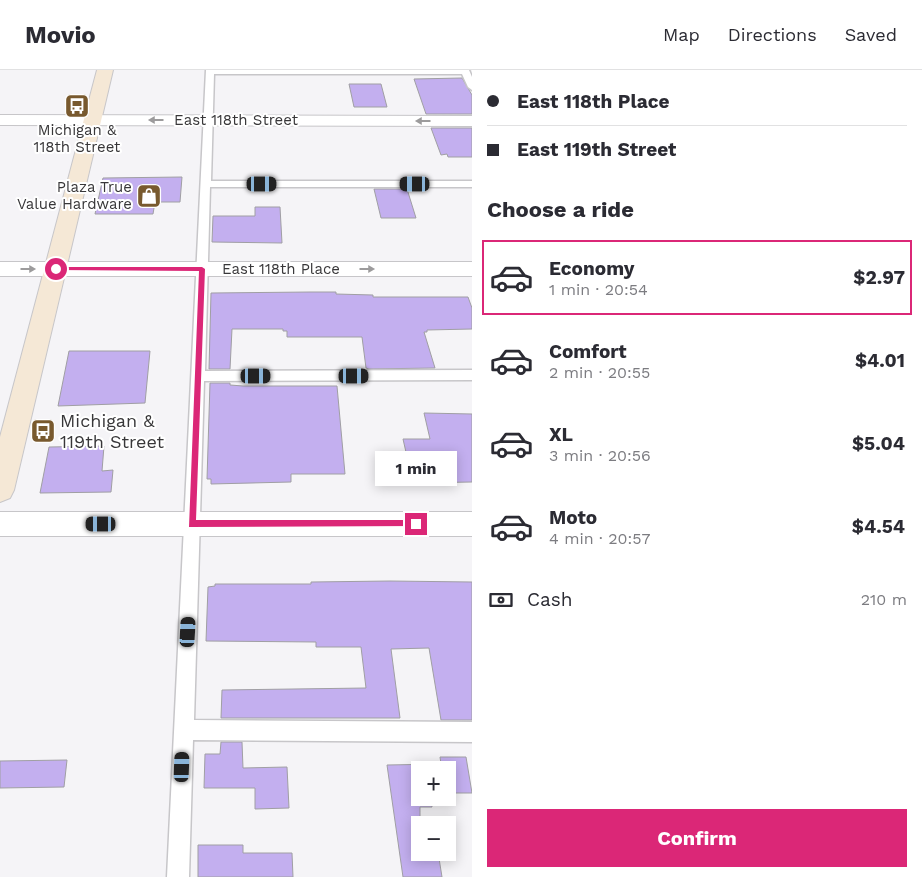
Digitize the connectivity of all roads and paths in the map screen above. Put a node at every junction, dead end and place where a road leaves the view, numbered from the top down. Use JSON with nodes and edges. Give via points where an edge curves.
{"nodes":[{"id":1,"x":105,"y":70,"type":"edge"},
{"id":2,"x":210,"y":70,"type":"edge"},
{"id":3,"x":465,"y":71,"type":"edge"},
{"id":4,"x":472,"y":87,"type":"edge"},
{"id":5,"x":0,"y":120,"type":"edge"},
{"id":6,"x":92,"y":120,"type":"junction"},
{"id":7,"x":208,"y":120,"type":"junction"},
{"id":8,"x":472,"y":121,"type":"edge"},
{"id":9,"x":205,"y":184,"type":"junction"},
{"id":10,"x":472,"y":184,"type":"edge"},
{"id":11,"x":0,"y":269,"type":"edge"},
{"id":12,"x":56,"y":269,"type":"junction"},
{"id":13,"x":202,"y":269,"type":"junction"},
{"id":14,"x":472,"y":269,"type":"edge"},
{"id":15,"x":472,"y":375,"type":"edge"},
{"id":16,"x":198,"y":376,"type":"junction"},
{"id":17,"x":0,"y":490,"type":"edge"},
{"id":18,"x":0,"y":524,"type":"edge"},
{"id":19,"x":192,"y":524,"type":"junction"},
{"id":20,"x":472,"y":524,"type":"edge"},
{"id":21,"x":184,"y":730,"type":"junction"},
{"id":22,"x":472,"y":732,"type":"edge"},
{"id":23,"x":178,"y":877,"type":"edge"}],
"edges":[{"from":1,"to":6,"type":"main road"},
{"from":2,"to":3,"type":"lane"},
{"from":2,"to":7,"type":"lane"},
{"from":3,"to":4,"type":"lane"},
{"from":5,"to":6,"type":"street","name":"East 118th Street"},
{"from":7,"to":6,"type":"street","name":"East 118th Street","one_way":true},
{"from":6,"to":12,"type":"main road"},
{"from":8,"to":7,"type":"street","name":"East 118th Street","one_way":true},
{"from":7,"to":9,"type":"lane"},
{"from":9,"to":10,"type":"lane"},
{"from":9,"to":13,"type":"lane"},
{"from":11,"to":12,"type":"street","name":"East 118th Place","one_way":true},
{"from":12,"to":13,"type":"street","name":"East 118th Place"},
{"from":12,"to":17,"type":"main road"},
{"from":13,"to":14,"type":"street","name":"East 118th Place","one_way":true},
{"from":13,"to":16,"type":"lane"},
{"from":15,"to":16,"type":"lane"},
{"from":16,"to":19,"type":"lane"},
{"from":18,"to":19,"type":"street"},
{"from":19,"to":20,"type":"street"},
{"from":19,"to":21,"type":"lane"},
{"from":21,"to":22,"type":"lane"},
{"from":21,"to":23,"type":"lane"}]}
